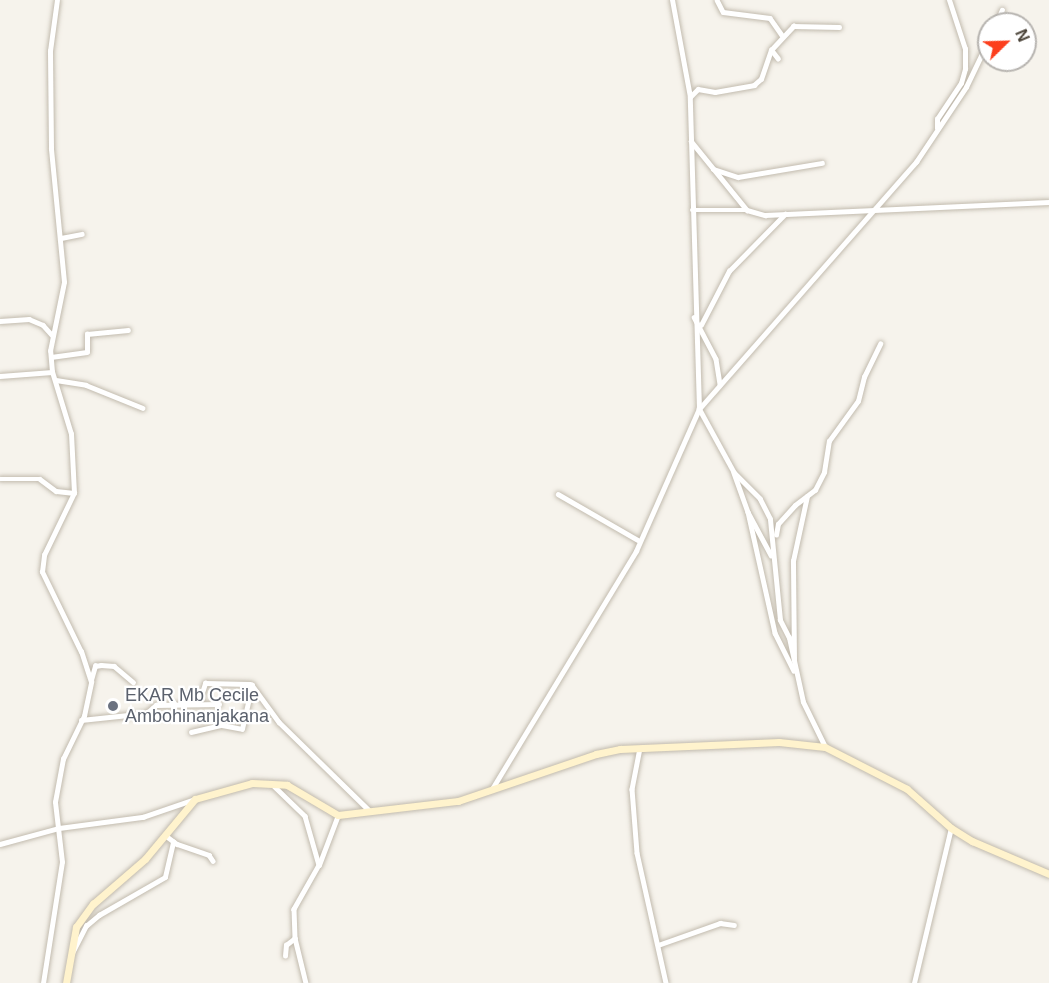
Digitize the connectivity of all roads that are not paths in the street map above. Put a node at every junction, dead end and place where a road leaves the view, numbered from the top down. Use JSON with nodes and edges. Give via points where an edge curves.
{"nodes":[{"id":1,"x":57,"y":0,"type":"edge"},
{"id":2,"x":672,"y":0,"type":"edge"},
{"id":3,"x":717,"y":0,"type":"edge"},
{"id":4,"x":949,"y":0,"type":"edge"},
{"id":5,"x":839,"y":27,"type":"dead end"},
{"id":6,"x":782,"y":35,"type":"junction"},
{"id":7,"x":771,"y":50,"type":"junction"},
{"id":8,"x":778,"y":59,"type":"dead end"},
{"id":9,"x":977,"y":64,"type":"edge"},
{"id":10,"x":690,"y":97,"type":"junction"},
{"id":11,"x":936,"y":131,"type":"junction"},
{"id":12,"x":691,"y":141,"type":"junction"},
{"id":13,"x":822,"y":163,"type":"dead end"},
{"id":14,"x":712,"y":169,"type":"junction"},
{"id":15,"x":1049,"y":202,"type":"edge"},
{"id":16,"x":692,"y":210,"type":"junction"},
{"id":17,"x":747,"y":210,"type":"junction"},
{"id":18,"x":878,"y":210,"type":"junction"},
{"id":19,"x":785,"y":214,"type":"junction"},
{"id":20,"x":82,"y":234,"type":"dead end"},
{"id":21,"x":61,"y":238,"type":"junction"},
{"id":22,"x":694,"y":317,"type":"junction"},
{"id":23,"x":0,"y":321,"type":"edge"},
{"id":24,"x":701,"y":325,"type":"junction"},
{"id":25,"x":128,"y":330,"type":"dead end"},
{"id":26,"x":52,"y":335,"type":"junction"},
{"id":27,"x":880,"y":344,"type":"dead end"},
{"id":28,"x":51,"y":357,"type":"junction"},
{"id":29,"x":52,"y":372,"type":"junction"},
{"id":30,"x":0,"y":376,"type":"edge"},
{"id":31,"x":56,"y":380,"type":"junction"},
{"id":32,"x":720,"y":385,"type":"junction"},
{"id":33,"x":143,"y":408,"type":"dead end"},
{"id":34,"x":699,"y":409,"type":"junction"},
{"id":35,"x":734,"y":473,"type":"junction"},
{"id":36,"x":0,"y":478,"type":"edge"},
{"id":37,"x":74,"y":493,"type":"junction"},
{"id":38,"x":558,"y":494,"type":"dead end"},
{"id":39,"x":807,"y":496,"type":"junction"},
{"id":40,"x":748,"y":512,"type":"junction"},
{"id":41,"x":638,"y":540,"type":"junction"},
{"id":42,"x":771,"y":555,"type":"junction"},
{"id":43,"x":794,"y":671,"type":"junction"},
{"id":44,"x":91,"y":682,"type":"junction"},
{"id":45,"x":134,"y":682,"type":"dead end"},
{"id":46,"x":250,"y":684,"type":"junction"},
{"id":47,"x":199,"y":702,"type":"junction"},
{"id":48,"x":219,"y":704,"type":"dead end"},
{"id":49,"x":81,"y":720,"type":"junction"},
{"id":50,"x":191,"y":732,"type":"dead end"},
{"id":51,"x":825,"y":747,"type":"junction"},
{"id":52,"x":639,"y":748,"type":"junction"},
{"id":53,"x":272,"y":784,"type":"junction"},
{"id":54,"x":492,"y":789,"type":"junction"},
{"id":55,"x":195,"y":798,"type":"junction"},
{"id":56,"x":371,"y":812,"type":"junction"},
{"id":57,"x":338,"y":814,"type":"junction"},
{"id":58,"x":59,"y":828,"type":"junction"},
{"id":59,"x":951,"y":828,"type":"junction"},
{"id":60,"x":165,"y":835,"type":"junction"},
{"id":61,"x":173,"y":842,"type":"junction"},
{"id":62,"x":0,"y":844,"type":"edge"},
{"id":63,"x":213,"y":861,"type":"dead end"},
{"id":64,"x":319,"y":865,"type":"junction"},
{"id":65,"x":1049,"y":874,"type":"edge"},
{"id":66,"x":734,"y":925,"type":"dead end"},
{"id":67,"x":295,"y":938,"type":"junction"},
{"id":68,"x":658,"y":945,"type":"junction"},
{"id":69,"x":285,"y":956,"type":"dead end"},
{"id":70,"x":69,"y":957,"type":"junction"},
{"id":71,"x":43,"y":983,"type":"edge"},
{"id":72,"x":66,"y":983,"type":"edge"},
{"id":73,"x":306,"y":983,"type":"edge"},
{"id":74,"x":666,"y":983,"type":"edge"},
{"id":75,"x":915,"y":983,"type":"edge"}],
"edges":[{"from":1,"to":21,"type":"street","via":[[50,51],[51,149]]},
{"from":2,"to":10,"type":"street"},
{"from":3,"to":6,"type":"street","via":[[723,12],[770,18]]},
{"from":4,"to":11,"type":"street","via":[[964,49],[965,69],[961,83],[937,119]]},
{"from":5,"to":6,"type":"street","via":[[793,26]]},
{"from":6,"to":7,"type":"street"},
{"from":7,"to":8,"type":"street"},
{"from":7,"to":10,"type":"street","via":[[761,79],[754,85],[715,93],[698,89]]},
{"from":9,"to":11,"type":"street"},
{"from":10,"to":12,"type":"street"},
{"from":11,"to":18,"type":"street"},
{"from":12,"to":14,"type":"street"},
{"from":12,"to":16,"type":"street"},
{"from":13,"to":14,"type":"street","via":[[738,177]]},
{"from":14,"to":17,"type":"street"},
{"from":15,"to":18,"type":"street"},
{"from":16,"to":17,"type":"street"},
{"from":16,"to":22,"type":"street"},
{"from":17,"to":19,"type":"street"},
{"from":18,"to":19,"type":"street"},
{"from":18,"to":32,"type":"street"},
{"from":19,"to":24,"type":"street","via":[[729,271]]},
{"from":20,"to":21,"type":"street"},
{"from":21,"to":26,"type":"street","via":[[64,282]]},
{"from":22,"to":24,"type":"street"},
{"from":22,"to":34,"type":"street"},
{"from":23,"to":26,"type":"street","via":[[28,319],[43,325]]},
{"from":24,"to":32,"type":"street","via":[[716,359]]},
{"from":25,"to":28,"type":"street","via":[[87,334],[87,352]]},
{"from":26,"to":28,"type":"street"},
{"from":27,"to":39,"type":"street","via":[[864,377],[858,401],[829,441],[824,472],[815,490]]},
{"from":28,"to":29,"type":"street"},
{"from":29,"to":30,"type":"street"},
{"from":29,"to":31,"type":"street"},
{"from":31,"to":33,"type":"street","via":[[86,385]]},
{"from":31,"to":37,"type":"street","via":[[71,434]]},
{"from":32,"to":34,"type":"street"},
{"from":34,"to":35,"type":"street"},
{"from":34,"to":41,"type":"street"},
{"from":35,"to":40,"type":"street"},
{"from":35,"to":42,"type":"street","via":[[760,499],[770,519],[774,529]]},
{"from":36,"to":37,"type":"street","via":[[40,479],[56,491]]},
{"from":37,"to":44,"type":"street","via":[[44,555],[42,572],[81,652]]},
{"from":38,"to":41,"type":"street"},
{"from":39,"to":42,"type":"street","via":[[778,524]]},
{"from":39,"to":43,"type":"street","via":[[794,561]]},
{"from":40,"to":42,"type":"street"},
{"from":40,"to":43,"type":"street","via":[[776,633]]},
{"from":41,"to":54,"type":"street","via":[[636,551],[584,642]]},
{"from":42,"to":43,"type":"street","via":[[774,591]]},
{"from":43,"to":51,"type":"street"},
{"from":44,"to":45,"type":"street","via":[[92,671],[101,665],[114,666]]},
{"from":44,"to":49,"type":"street"},
{"from":46,"to":47,"type":"street","via":[[205,683]]},
{"from":46,"to":50,"type":"street","via":[[242,729],[222,725]]},
{"from":46,"to":56,"type":"street","via":[[279,722]]},
{"from":47,"to":48,"type":"street"},
{"from":47,"to":49,"type":"street","via":[[178,707],[156,705],[147,713]]},
{"from":49,"to":58,"type":"street","via":[[63,759],[55,802]]},
{"from":51,"to":52,"type":"street","via":[[779,742]]},
{"from":51,"to":59,"type":"street","via":[[907,789]]},
{"from":52,"to":54,"type":"street","via":[[596,754]]},
{"from":52,"to":68,"type":"street","via":[[632,789],[637,854]]},
{"from":53,"to":55,"type":"street","via":[[252,783]]},
{"from":53,"to":57,"type":"street","via":[[287,784]]},
{"from":53,"to":64,"type":"street","via":[[305,816]]},
{"from":54,"to":56,"type":"street","via":[[458,801]]},
{"from":55,"to":58,"type":"street","via":[[143,817]]},
{"from":55,"to":60,"type":"street"},
{"from":56,"to":57,"type":"street"},
{"from":57,"to":64,"type":"street"},
{"from":58,"to":62,"type":"street"},
{"from":58,"to":71,"type":"street","via":[[62,862]]},
{"from":59,"to":65,"type":"street"},
{"from":59,"to":75,"type":"street"},
{"from":60,"to":61,"type":"street"},
{"from":60,"to":70,"type":"street","via":[[93,904],[76,927]]},
{"from":61,"to":63,"type":"street","via":[[209,855]]},
{"from":61,"to":70,"type":"street","via":[[165,877],[99,915],[86,926]]},
{"from":64,"to":67,"type":"street","via":[[294,909]]},
{"from":66,"to":68,"type":"street","via":[[720,923]]},
{"from":67,"to":69,"type":"street","via":[[286,945]]},
{"from":67,"to":73,"type":"street"},
{"from":68,"to":74,"type":"street"},
{"from":70,"to":72,"type":"street"}]}
